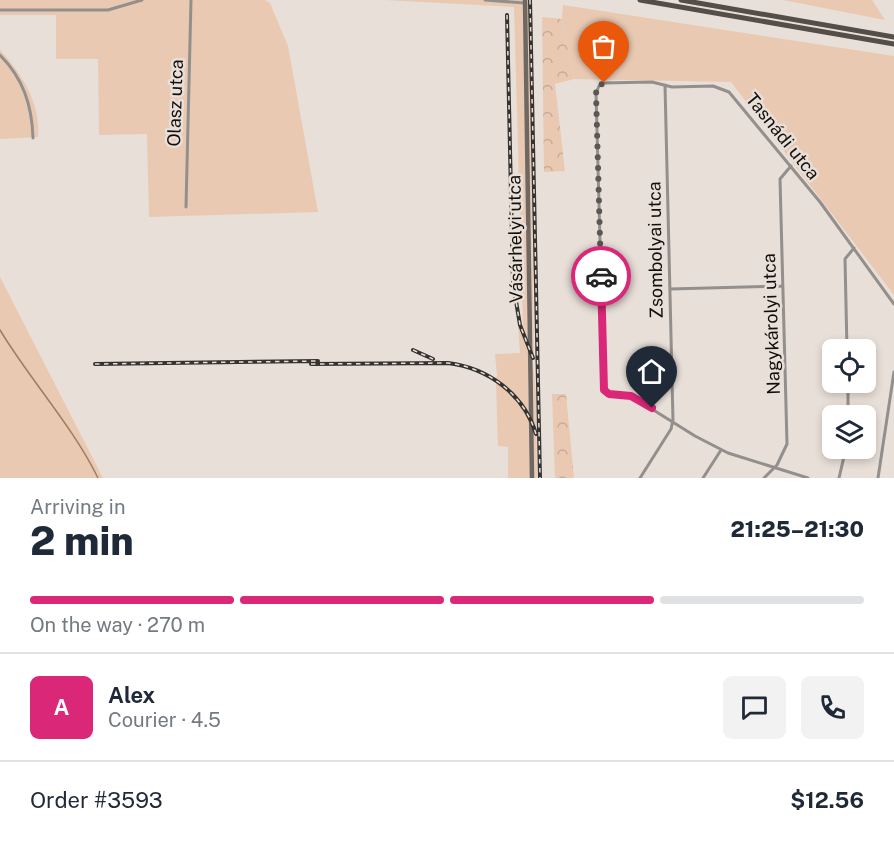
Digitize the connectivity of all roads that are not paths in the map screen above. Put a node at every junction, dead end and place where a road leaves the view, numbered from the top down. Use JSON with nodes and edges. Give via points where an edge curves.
{"nodes":[{"id":1,"x":142,"y":0,"type":"edge"},
{"id":2,"x":191,"y":0,"type":"edge"},
{"id":3,"x":485,"y":0,"type":"edge"},
{"id":4,"x":640,"y":0,"type":"edge"},
{"id":5,"x":681,"y":0,"type":"edge"},
{"id":6,"x":525,"y":2,"type":"edge"},
{"id":7,"x":0,"y":10,"type":"edge"},
{"id":8,"x":894,"y":37,"type":"edge"},
{"id":9,"x":894,"y":44,"type":"edge"},
{"id":10,"x":0,"y":55,"type":"edge"},
{"id":11,"x":664,"y":85,"type":"junction"},
{"id":12,"x":33,"y":138,"type":"dead end"},
{"id":13,"x":791,"y":166,"type":"junction"},
{"id":14,"x":186,"y":207,"type":"dead end"},
{"id":15,"x":854,"y":248,"type":"junction"},
{"id":16,"x":783,"y":286,"type":"junction"},
{"id":17,"x":670,"y":288,"type":"junction"},
{"id":18,"x":894,"y":304,"type":"edge"},
{"id":19,"x":847,"y":339,"type":"edge"},
{"id":20,"x":894,"y":372,"type":"edge"},
{"id":21,"x":892,"y":397,"type":"edge"},
{"id":22,"x":673,"y":420,"type":"junction"},
{"id":23,"x":721,"y":450,"type":"junction"},
{"id":24,"x":843,"y":459,"type":"edge"},
{"id":25,"x":774,"y":468,"type":"junction"},
{"id":26,"x":532,"y":478,"type":"edge"},
{"id":27,"x":640,"y":478,"type":"edge"},
{"id":28,"x":704,"y":478,"type":"edge"},
{"id":29,"x":764,"y":478,"type":"edge"},
{"id":30,"x":808,"y":478,"type":"edge"},
{"id":31,"x":839,"y":478,"type":"edge"},
{"id":32,"x":878,"y":478,"type":"edge"}],
"edges":[{"from":1,"to":7,"type":"street","via":[[108,10]]},
{"from":2,"to":14,"type":"street","name":"Olasz utca"},
{"from":3,"to":6,"type":"street"},
{"from":4,"to":9,"type":"main road"},
{"from":5,"to":8,"type":"main road"},
{"from":6,"to":26,"type":"street","name":"Vásárhelyi utca"},
{"from":10,"to":12,"type":"street","via":[[25,91]]},
{"from":11,"to":13,"type":"street","name":"Tasnádi utca","via":[[713,86],[729,92]]},
{"from":11,"to":17,"type":"street","name":"Zsombolyai utca"},
{"from":11,"to":22,"type":"street","name":"Tasnádi utca","via":[[604,83],[596,93],[604,390],[631,396]]},
{"from":13,"to":15,"type":"street","name":"Tasnádi utca"},
{"from":13,"to":16,"type":"street","name":"Nagykárolyi utca","via":[[780,179]]},
{"from":15,"to":18,"type":"street","name":"Tasnádi utca"},
{"from":15,"to":19,"type":"street","via":[[845,259]]},
{"from":16,"to":17,"type":"street"},
{"from":16,"to":25,"type":"street","name":"Nagykárolyi utca","via":[[787,444]]},
{"from":17,"to":22,"type":"street","name":"Zsombolyai utca"},
{"from":20,"to":21,"type":"street"},
{"from":21,"to":32,"type":"street"},
{"from":22,"to":23,"type":"street"},
{"from":22,"to":27,"type":"street","name":"Zsombolyai utca"},
{"from":23,"to":25,"type":"street"},
{"from":23,"to":28,"type":"street"},
{"from":24,"to":31,"type":"street"},
{"from":25,"to":29,"type":"street","name":"Nagykárolyi utca"},
{"from":25,"to":30,"type":"street"}]}
